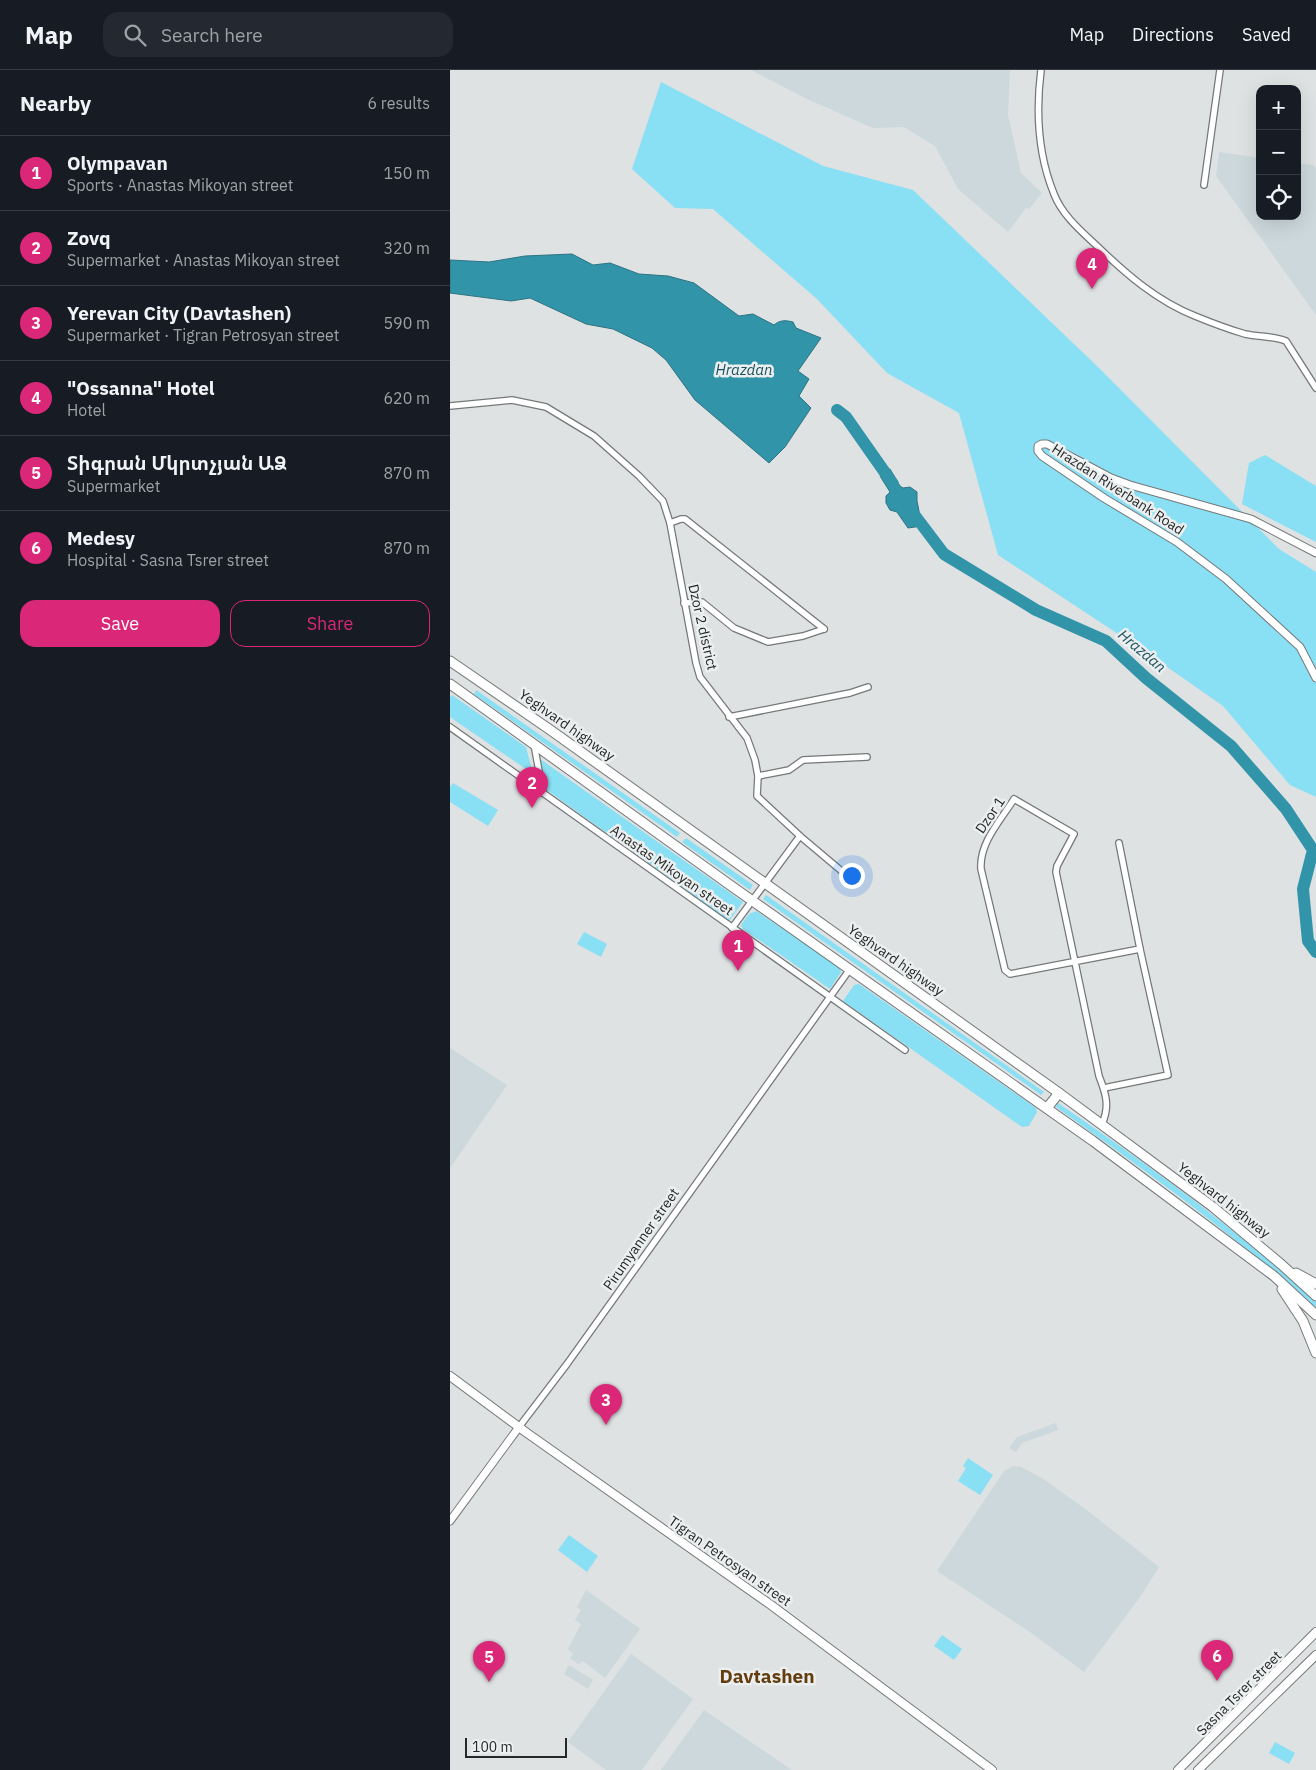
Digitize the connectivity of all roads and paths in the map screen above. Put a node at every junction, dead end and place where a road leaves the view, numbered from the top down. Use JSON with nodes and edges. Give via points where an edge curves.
{"nodes":[{"id":1,"x":1041,"y":70,"type":"edge"},
{"id":2,"x":1220,"y":70,"type":"edge"},
{"id":3,"x":1204,"y":185,"type":"dead end"},
{"id":4,"x":1316,"y":388,"type":"edge"},
{"id":5,"x":450,"y":406,"type":"edge"},
{"id":6,"x":670,"y":523,"type":"junction"},
{"id":7,"x":1316,"y":553,"type":"edge"},
{"id":8,"x":684,"y":603,"type":"junction"},
{"id":9,"x":450,"y":661,"type":"edge"},
{"id":10,"x":1316,"y":678,"type":"edge"},
{"id":11,"x":450,"y":686,"type":"edge"},
{"id":12,"x":868,"y":687,"type":"dead end"},
{"id":13,"x":729,"y":716,"type":"junction"},
{"id":14,"x":450,"y":727,"type":"edge"},
{"id":15,"x":534,"y":744,"type":"junction"},
{"id":16,"x":867,"y":757,"type":"dead end"},
{"id":17,"x":758,"y":776,"type":"junction"},
{"id":18,"x":543,"y":793,"type":"junction"},
{"id":19,"x":800,"y":836,"type":"junction"},
{"id":20,"x":1119,"y":843,"type":"dead end"},
{"id":21,"x":851,"y":879,"type":"dead end"},
{"id":22,"x":765,"y":884,"type":"junction"},
{"id":23,"x":753,"y":901,"type":"junction"},
{"id":24,"x":732,"y":928,"type":"junction"},
{"id":25,"x":1140,"y":949,"type":"junction"},
{"id":26,"x":1074,"y":962,"type":"junction"},
{"id":27,"x":850,"y":969,"type":"junction"},
{"id":28,"x":830,"y":998,"type":"junction"},
{"id":29,"x":905,"y":1050,"type":"dead end"},
{"id":30,"x":1104,"y":1088,"type":"junction"},
{"id":31,"x":1059,"y":1093,"type":"junction"},
{"id":32,"x":1047,"y":1108,"type":"junction"},
{"id":33,"x":1102,"y":1124,"type":"junction"},
{"id":34,"x":1282,"y":1264,"type":"junction"},
{"id":35,"x":1274,"y":1276,"type":"junction"},
{"id":36,"x":1316,"y":1284,"type":"edge"},
{"id":37,"x":1316,"y":1296,"type":"edge"},
{"id":38,"x":1316,"y":1315,"type":"edge"},
{"id":39,"x":1316,"y":1353,"type":"edge"},
{"id":40,"x":450,"y":1376,"type":"edge"},
{"id":41,"x":450,"y":1382,"type":"edge"},
{"id":42,"x":518,"y":1428,"type":"junction"},
{"id":43,"x":450,"y":1521,"type":"edge"},
{"id":44,"x":1316,"y":1632,"type":"edge"},
{"id":45,"x":1316,"y":1654,"type":"edge"},
{"id":46,"x":987,"y":1770,"type":"edge"},
{"id":47,"x":992,"y":1770,"type":"edge"},
{"id":48,"x":1178,"y":1770,"type":"edge"},
{"id":49,"x":1198,"y":1770,"type":"edge"}],
"edges":[{"from":1,"to":4,"type":"street","via":[[1038,96],[1042,149],[1054,195],[1066,214],[1121,269],[1173,306],[1224,328],[1286,341]]},
{"from":2,"to":3,"type":"street"},
{"from":5,"to":6,"type":"street","name":"Dzor 2 district","via":[[512,400],[546,407],[594,436],[640,476],[663,502]]},
{"from":6,"to":8,"type":"street","name":"Dzor 2 district"},
{"from":6,"to":8,"type":"street","via":[[685,520],[824,629],[768,642],[734,628],[702,602]]},
{"from":7,"to":10,"type":"street","name":"Hrazdan Riverbank Road","via":[[1251,519],[1130,485],[1047,444],[1038,446],[1042,456],[1177,542],[1226,579],[1300,647]]},
{"from":8,"to":13,"type":"street","name":"Dzor 2 district","via":[[700,677]]},
{"from":9,"to":22,"type":"main road","name":"Yeghvard highway"},
{"from":11,"to":15,"type":"main road"},
{"from":12,"to":13,"type":"street"},
{"from":13,"to":17,"type":"street","name":"Dzor 2 district","via":[[747,738]]},
{"from":14,"to":18,"type":"street","name":"Anastas Mikoyan street"},
{"from":15,"to":18,"type":"street"},
{"from":15,"to":23,"type":"main road"},
{"from":16,"to":17,"type":"street","via":[[803,760],[789,770]]},
{"from":17,"to":19,"type":"street","name":"Dzor 2 district","via":[[757,796]]},
{"from":18,"to":24,"type":"street","name":"Anastas Mikoyan street"},
{"from":19,"to":21,"type":"street","name":"Dzor 2 district"},
{"from":19,"to":22,"type":"street"},
{"from":20,"to":25,"type":"street"},
{"from":22,"to":23,"type":"street"},
{"from":22,"to":31,"type":"main road","name":"Yeghvard highway"},
{"from":23,"to":24,"type":"street"},
{"from":23,"to":27,"type":"main road"},
{"from":24,"to":28,"type":"street","name":"Anastas Mikoyan street"},
{"from":25,"to":26,"type":"street","name":"Dzor 1"},
{"from":25,"to":30,"type":"street","via":[[1168,1075]]},
{"from":26,"to":26,"type":"street","name":"Dzor 1","via":[[1010,974],[1005,970],[980,858],[1014,799],[1074,834],[1056,872]]},
{"from":26,"to":30,"type":"street","name":"Dzor 1"},
{"from":27,"to":28,"type":"street","name":"Pirumyanner street"},
{"from":27,"to":32,"type":"main road"},
{"from":28,"to":29,"type":"street","name":"Anastas Mikoyan street"},
{"from":28,"to":42,"type":"street","name":"Pirumyanner street"},
{"from":30,"to":33,"type":"street","name":"Dzor 1","via":[[1108,1110]]},
{"from":31,"to":32,"type":"main road"},
{"from":31,"to":33,"type":"main road","name":"Yeghvard highway"},
{"from":32,"to":35,"type":"main road"},
{"from":33,"to":34,"type":"main road","name":"Yeghvard highway","via":[[1213,1207]]},
{"from":34,"to":36,"type":"main road"},
{"from":34,"to":37,"type":"main road","name":"Yeghvard highway"},
{"from":35,"to":38,"type":"main road"},
{"from":35,"to":39,"type":"main road","via":[[1303,1321]]},
{"from":40,"to":42,"type":"main road","name":"Tigran Petrosyan street"},
{"from":41,"to":42,"type":"main road","name":"Tigran Petrosyan street"},
{"from":42,"to":43,"type":"street","name":"Pirumyanner street"},
{"from":42,"to":46,"type":"main road","name":"Tigran Petrosyan street"},
{"from":42,"to":47,"type":"main road","name":"Tigran Petrosyan street","via":[[771,1605]]},
{"from":44,"to":48,"type":"main road","name":"Sasna Tsrer street"},
{"from":45,"to":49,"type":"main road","name":"Sasna Tsrer street"}]}
